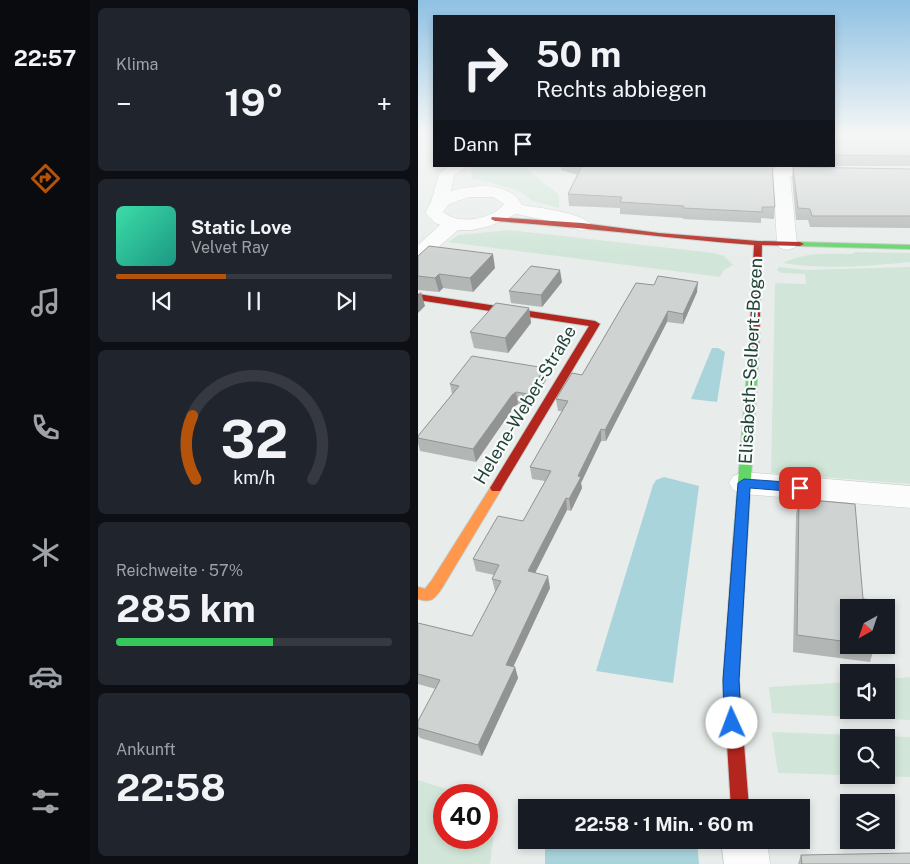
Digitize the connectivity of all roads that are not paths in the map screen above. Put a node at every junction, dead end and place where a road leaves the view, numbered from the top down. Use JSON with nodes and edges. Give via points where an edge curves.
{"nodes":[{"id":1,"x":447,"y":174,"type":"edge"},
{"id":2,"x":462,"y":174,"type":"edge"},
{"id":3,"x":781,"y":174,"type":"edge"},
{"id":4,"x":469,"y":192,"type":"junction"},
{"id":5,"x":439,"y":202,"type":"junction"},
{"id":6,"x":512,"y":208,"type":"junction"},
{"id":7,"x":495,"y":219,"type":"junction"},
{"id":8,"x":454,"y":223,"type":"junction"},
{"id":9,"x":582,"y":224,"type":"junction"},
{"id":10,"x":758,"y":243,"type":"junction"},
{"id":11,"x":787,"y":244,"type":"junction"},
{"id":12,"x":910,"y":247,"type":"edge"},
{"id":13,"x":418,"y":255,"type":"edge"},
{"id":14,"x":418,"y":297,"type":"edge"},
{"id":15,"x":744,"y":483,"type":"junction"},
{"id":16,"x":910,"y":497,"type":"edge"},
{"id":17,"x":418,"y":593,"type":"edge"},
{"id":18,"x":739,"y":799,"type":"edge"},
{"id":19,"x":746,"y":849,"type":"edge"},
{"id":20,"x":748,"y":864,"type":"edge"}],
"edges":[{"from":1,"to":5,"type":"street"},
{"from":2,"to":4,"type":"street"},
{"from":3,"to":11,"type":"street"},
{"from":4,"to":5,"type":"street"},
{"from":4,"to":6,"type":"street","via":[[503,195],[510,199]]},
{"from":5,"to":8,"type":"street","via":[[434,213]]},
{"from":6,"to":7,"type":"street"},
{"from":6,"to":9,"type":"street"},
{"from":7,"to":8,"type":"street"},
{"from":7,"to":9,"type":"street"},
{"from":8,"to":13,"type":"street"},
{"from":9,"to":10,"type":"street","via":[[668,236]]},
{"from":10,"to":11,"type":"street"},
{"from":10,"to":15,"type":"street","name":"Elisabeth-Selbert-Bogen"},
{"from":11,"to":12,"type":"street"},
{"from":14,"to":17,"type":"street","name":"Helene-Weber-Straße","via":[[595,324],[437,584],[428,596]]},
{"from":15,"to":16,"type":"street"},
{"from":15,"to":18,"type":"street","name":"Elisabeth-Selbert-Bogen","via":[[731,680]]},
{"from":19,"to":20,"type":"street"}]}
